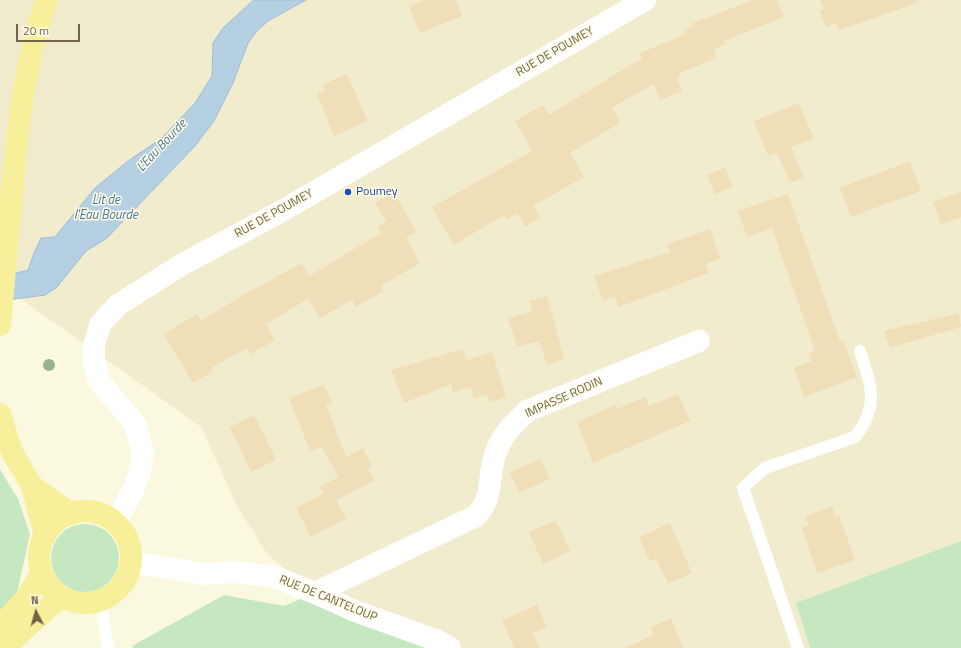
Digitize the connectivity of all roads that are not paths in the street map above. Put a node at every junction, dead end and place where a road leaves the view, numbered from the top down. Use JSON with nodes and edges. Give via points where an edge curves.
{"nodes":[{"id":1,"x":47,"y":0,"type":"edge"},
{"id":2,"x":645,"y":0,"type":"edge"},
{"id":3,"x":6,"y":184,"type":"edge"},
{"id":4,"x":0,"y":320,"type":"edge"},
{"id":5,"x":699,"y":341,"type":"dead end"},
{"id":6,"x":860,"y":351,"type":"dead end"},
{"id":7,"x":0,"y":414,"type":"edge"},
{"id":8,"x":32,"y":486,"type":"junction"},
{"id":9,"x":71,"y":514,"type":"junction"},
{"id":10,"x":115,"y":522,"type":"junction"},
{"id":11,"x":45,"y":536,"type":"junction"},
{"id":12,"x":131,"y":562,"type":"junction"},
{"id":13,"x":42,"y":573,"type":"junction"},
{"id":14,"x":315,"y":593,"type":"junction"},
{"id":15,"x":61,"y":596,"type":"junction"},
{"id":16,"x":102,"y":600,"type":"junction"},
{"id":17,"x":0,"y":627,"type":"edge"},
{"id":18,"x":4,"y":648,"type":"edge"},
{"id":19,"x":108,"y":648,"type":"edge"},
{"id":20,"x":450,"y":648,"type":"edge"},
{"id":21,"x":798,"y":648,"type":"edge"}],
"edges":[{"from":1,"to":3,"type":"main road","via":[[32,48]]},
{"from":2,"to":10,"type":"street","name":"RUE DE POUMEY","via":[[286,208],[181,265],[118,305],[102,323],[94,345],[94,361],[99,381],[135,424],[143,451],[140,472],[132,493]]},
{"from":3,"to":4,"type":"main road","via":[[8,233]]},
{"from":5,"to":14,"type":"street","name":"IMPASSE RODIN","via":[[527,411],[503,436],[494,458],[485,507],[476,516]]},
{"from":6,"to":21,"type":"lane","via":[[872,396],[871,411],[855,437],[765,468],[743,488]]},
{"from":7,"to":8,"type":"main road","via":[[12,452]]},
{"from":8,"to":9,"type":"main road"},
{"from":8,"to":11,"type":"main road"},
{"from":9,"to":10,"type":"main road","via":[[94,512]]},
{"from":9,"to":11,"type":"main road","via":[[60,519]]},
{"from":10,"to":12,"type":"main road","via":[[128,540]]},
{"from":11,"to":13,"type":"main road","via":[[40,554]]},
{"from":12,"to":14,"type":"street","name":"RUE DE CANTELOUP","via":[[205,574],[233,572],[272,576]]},
{"from":12,"to":16,"type":"main road","via":[[121,585]]},
{"from":13,"to":15,"type":"main road","via":[[50,586]]},
{"from":13,"to":17,"type":"main road","via":[[26,598]]},
{"from":14,"to":20,"type":"street","name":"RUE DE CANTELOUP","via":[[355,611],[436,640]]},
{"from":15,"to":16,"type":"main road","via":[[74,602]]},
{"from":15,"to":18,"type":"main road"},
{"from":16,"to":19,"type":"lane"}]}
